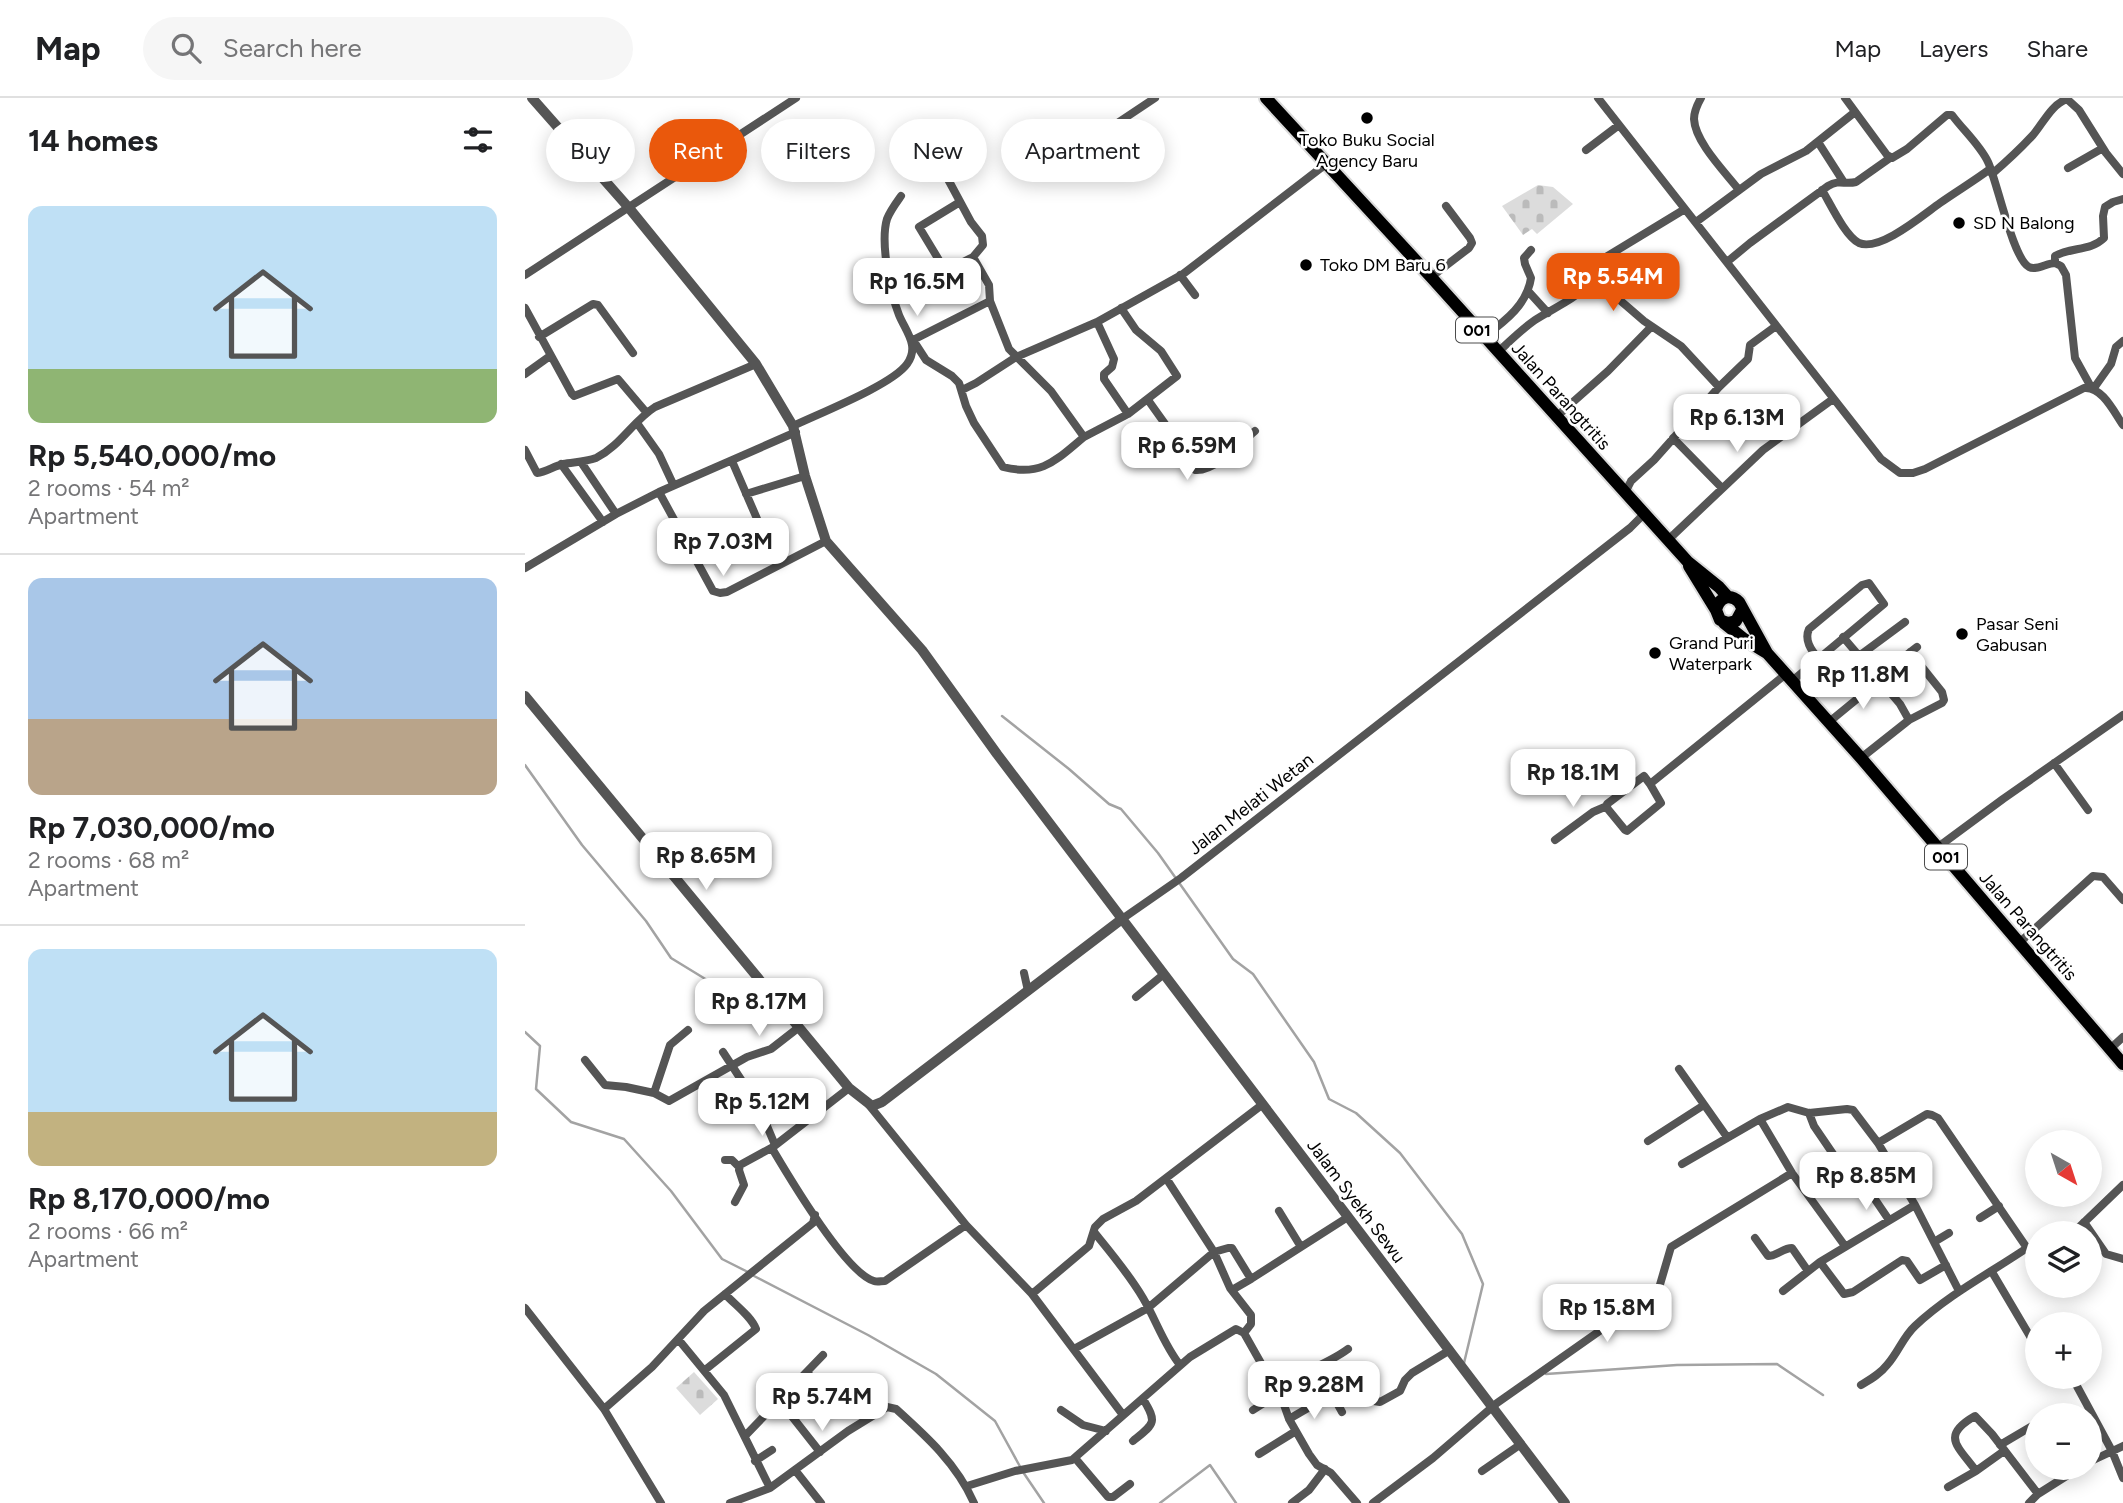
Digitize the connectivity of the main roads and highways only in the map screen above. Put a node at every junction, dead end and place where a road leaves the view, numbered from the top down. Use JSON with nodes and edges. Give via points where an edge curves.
{"nodes":[{"id":1,"x":1266,"y":98,"type":"edge"},
{"id":2,"x":1688,"y":562,"type":"junction"},
{"id":3,"x":1728,"y":597,"type":"junction"},
{"id":4,"x":1716,"y":610,"type":"junction"},
{"id":5,"x":1742,"y":610,"type":"junction"},
{"id":6,"x":1724,"y":623,"type":"junction"},
{"id":7,"x":1767,"y":653,"type":"junction"},
{"id":8,"x":2123,"y":1064,"type":"edge"}],
"edges":[{"from":1,"to":2,"type":"main road","name":"Jalan Parangtritis","number":"001"},
{"from":2,"to":3,"type":"main road","name":"Jalan Parangtritis","number":"001"},
{"from":2,"to":4,"type":"main road","name":"Jalan Parangtritis","number":"001"},
{"from":3,"to":4,"type":"main road","via":[[1718,602]]},
{"from":3,"to":5,"type":"main road","number":"001","via":[[1736,599]]},
{"from":4,"to":6,"type":"main road","number":"001"},
{"from":5,"to":6,"type":"main road","via":[[1736,621]]},
{"from":5,"to":7,"type":"main road","name":"Jalan Parangtritis","number":"001"},
{"from":6,"to":7,"type":"main road","name":"Jalan Parangtritis","number":"001"},
{"from":7,"to":8,"type":"main road","name":"Jalan Parangtritis","number":"001"}]}
